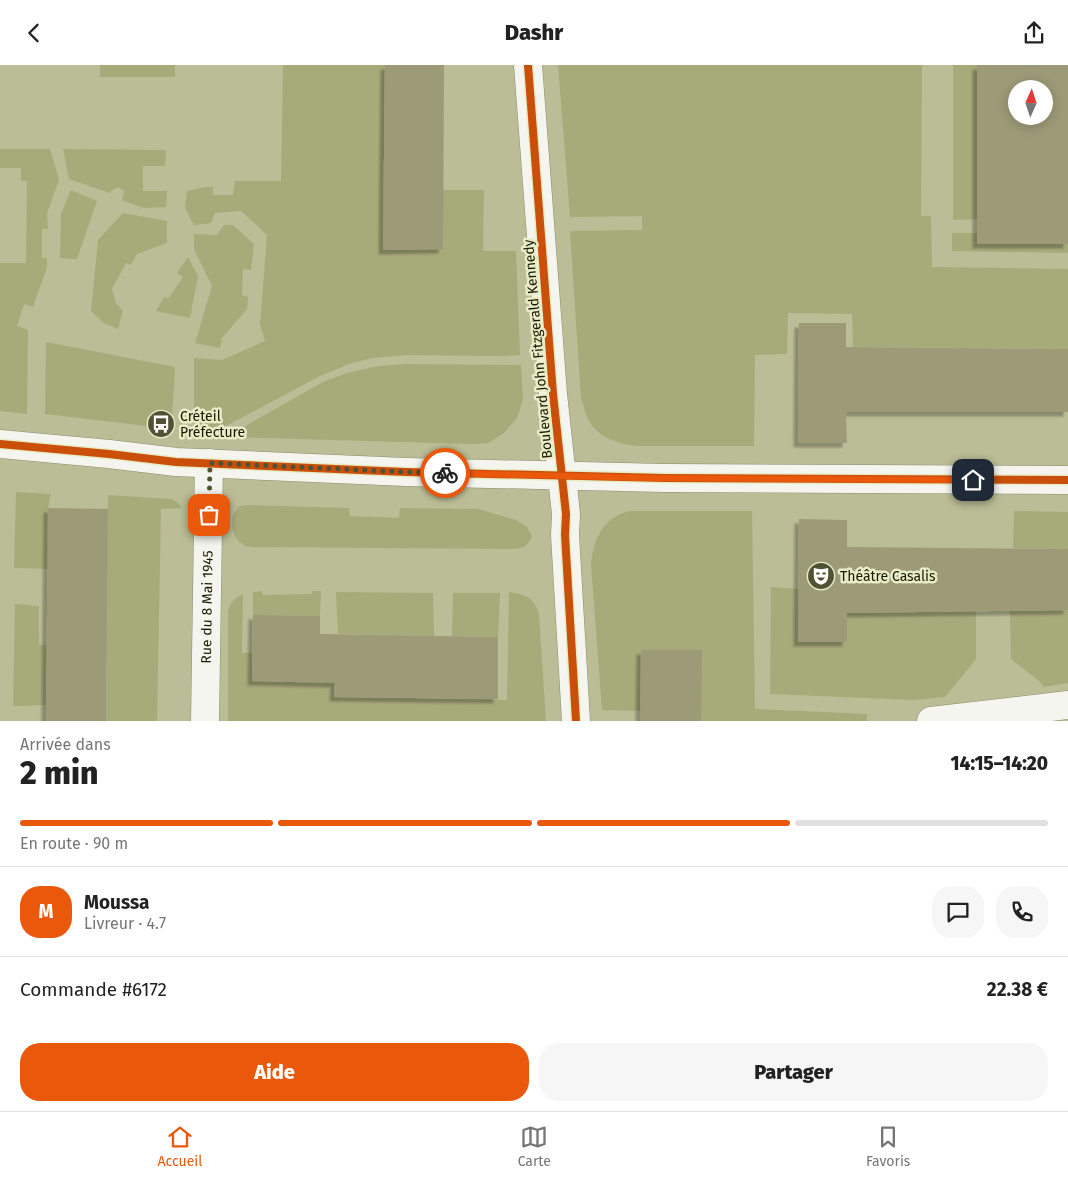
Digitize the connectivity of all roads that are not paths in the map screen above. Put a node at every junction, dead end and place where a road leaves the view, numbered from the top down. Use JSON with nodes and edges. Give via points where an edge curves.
{"nodes":[{"id":1,"x":528,"y":65,"type":"edge"},
{"id":2,"x":0,"y":444,"type":"edge"},
{"id":3,"x":210,"y":463,"type":"junction"},
{"id":4,"x":561,"y":476,"type":"junction"},
{"id":5,"x":1068,"y":480,"type":"edge"},
{"id":6,"x":1068,"y":705,"type":"edge"},
{"id":7,"x":205,"y":721,"type":"edge"},
{"id":8,"x":576,"y":721,"type":"edge"},
{"id":9,"x":931,"y":721,"type":"edge"}],
"edges":[{"from":1,"to":4,"type":"street","name":"Boulevard John Fitzgerald Kennedy"},
{"from":2,"to":3,"type":"street"},
{"from":3,"to":4,"type":"street"},
{"from":3,"to":7,"type":"street","name":"Rue du 8 Mai 1945"},
{"from":4,"to":5,"type":"street"},
{"from":4,"to":8,"type":"street","name":"Boulevard John Fitzgerald Kennedy","via":[[566,514]]},
{"from":6,"to":9,"type":"street"}]}
